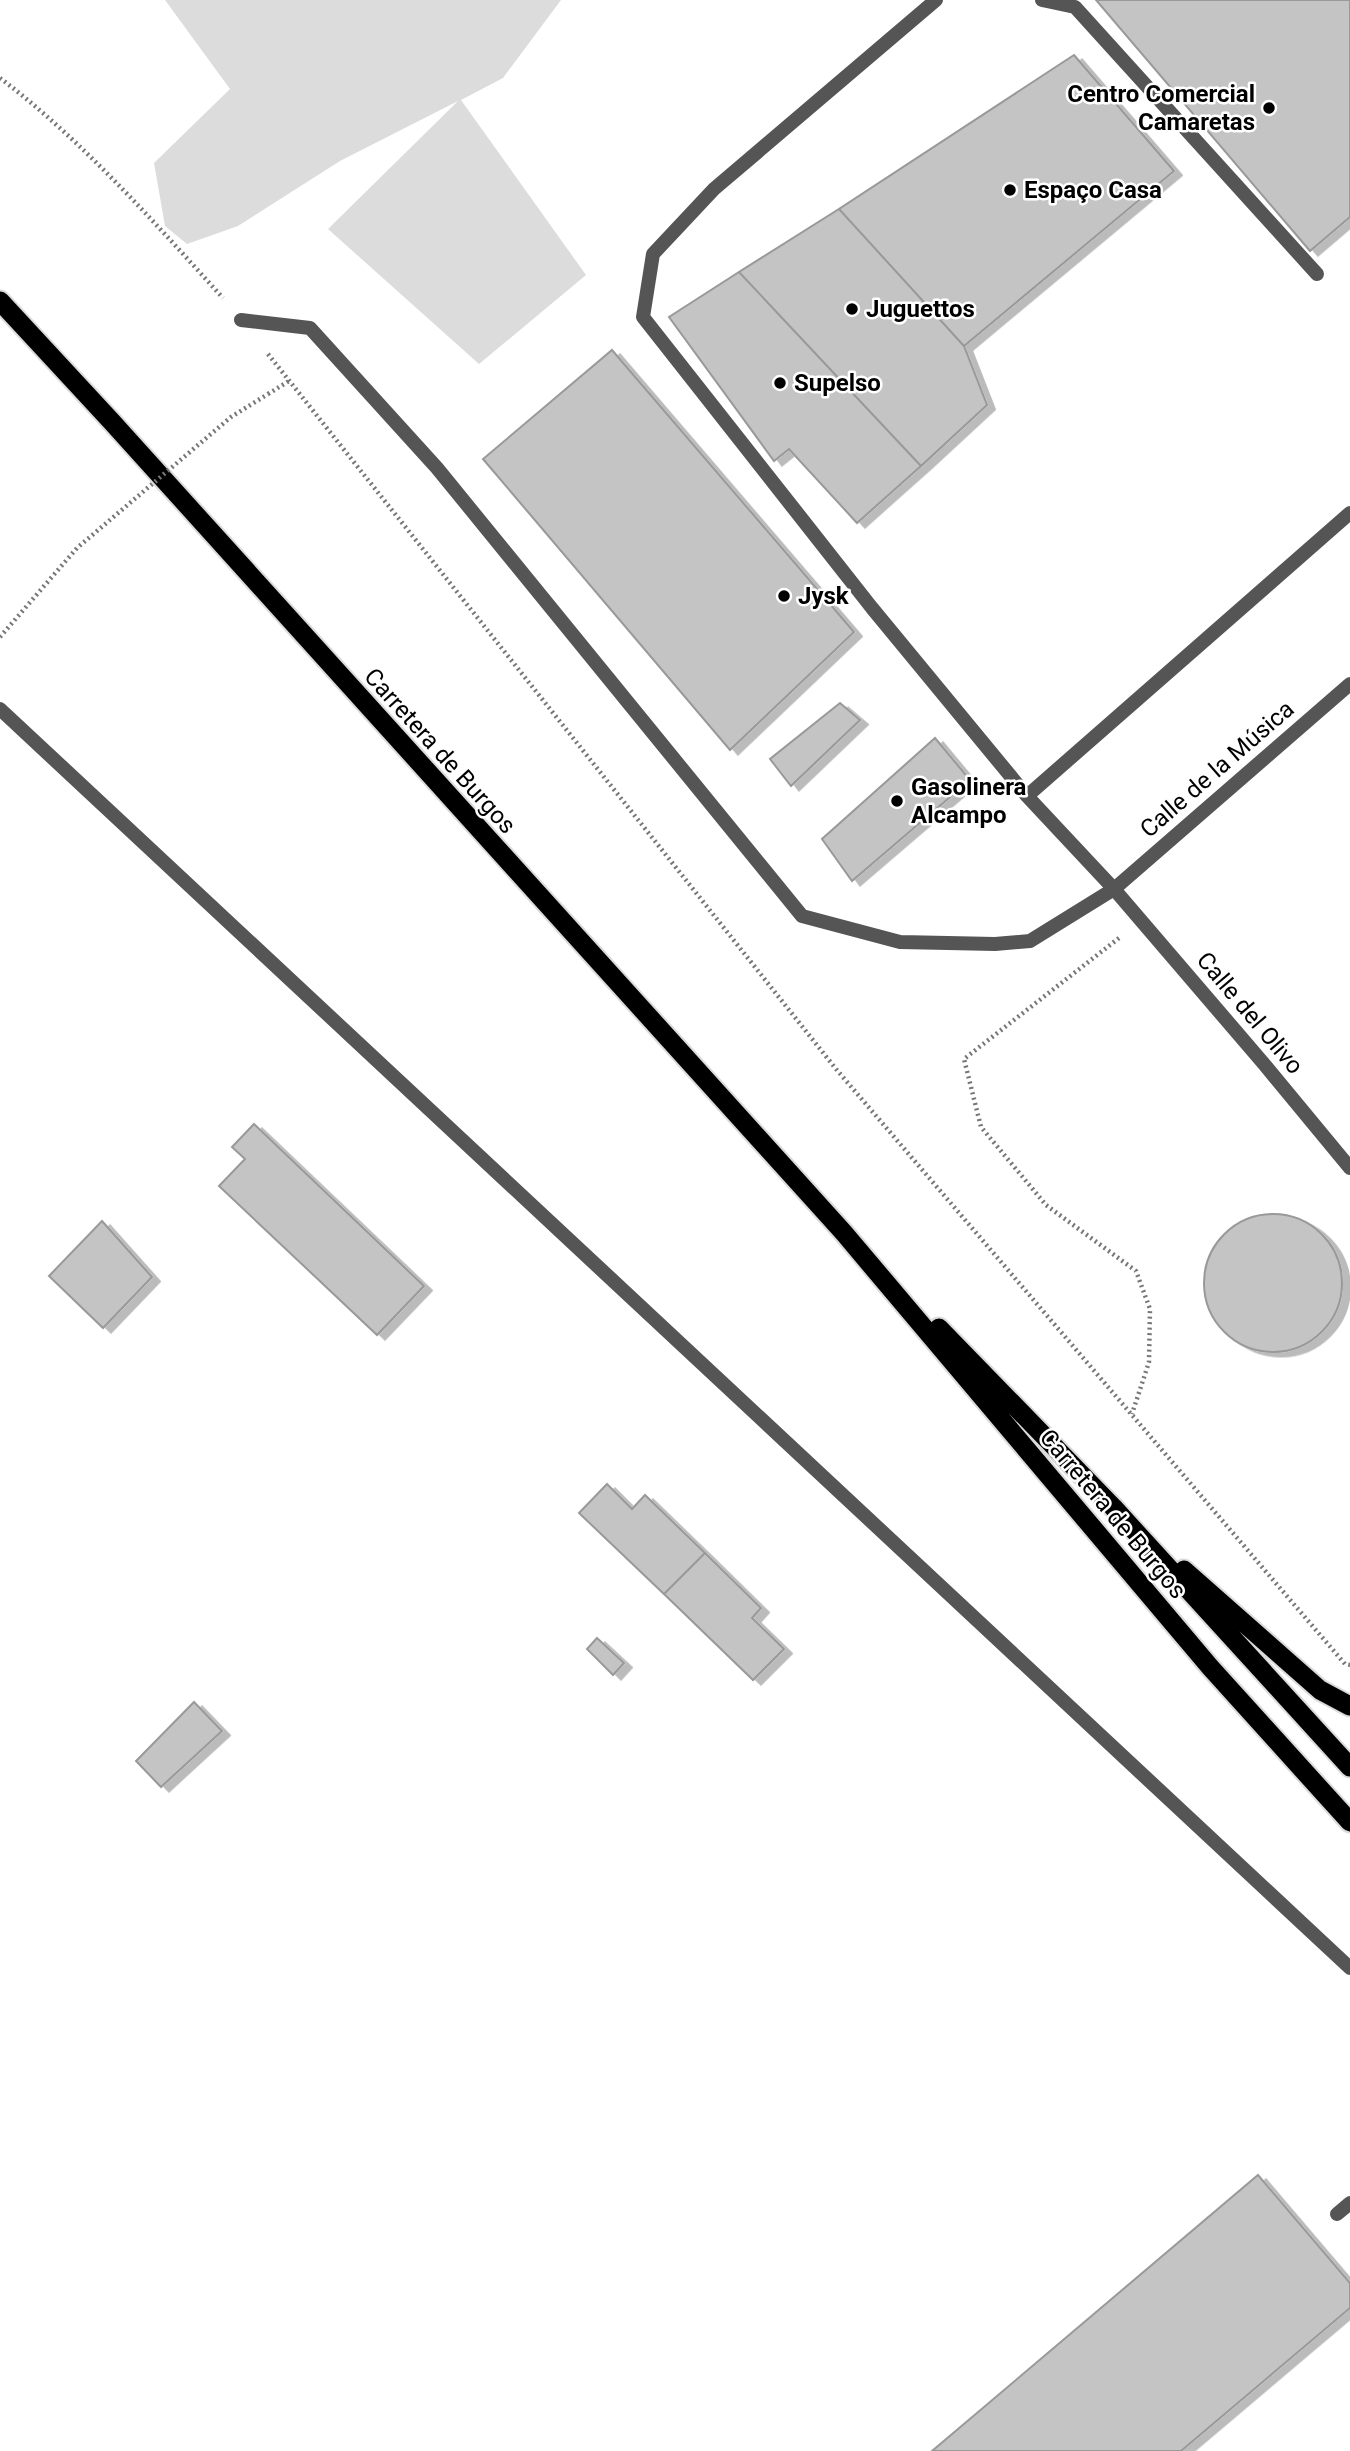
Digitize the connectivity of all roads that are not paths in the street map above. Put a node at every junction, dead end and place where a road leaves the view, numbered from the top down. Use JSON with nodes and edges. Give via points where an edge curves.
{"nodes":[{"id":1,"x":936,"y":0,"type":"edge"},
{"id":2,"x":1042,"y":0,"type":"edge"},
{"id":3,"x":1072,"y":3,"type":"edge"},
{"id":4,"x":1317,"y":274,"type":"dead end"},
{"id":5,"x":0,"y":301,"type":"edge"},
{"id":6,"x":241,"y":320,"type":"road end"},
{"id":7,"x":1350,"y":513,"type":"edge"},
{"id":8,"x":1350,"y":684,"type":"edge"},
{"id":9,"x":0,"y":709,"type":"edge"},
{"id":10,"x":1027,"y":796,"type":"junction"},
{"id":11,"x":1114,"y":889,"type":"junction"},
{"id":12,"x":1350,"y":1168,"type":"edge"},
{"id":13,"x":844,"y":1233,"type":"junction"},
{"id":14,"x":1113,"y":1507,"type":"junction"},
{"id":15,"x":1350,"y":1706,"type":"edge"},
{"id":16,"x":1350,"y":1767,"type":"edge"},
{"id":17,"x":1350,"y":1822,"type":"edge"},
{"id":18,"x":1350,"y":1968,"type":"edge"},
{"id":19,"x":1350,"y":2203,"type":"edge"},
{"id":20,"x":1337,"y":2214,"type":"dead end"}],
"edges":[{"from":1,"to":10,"type":"street","name":"Calle del Olivo","via":[[714,190],[653,254],[643,317]]},
{"from":2,"to":3,"type":"street"},
{"from":3,"to":4,"type":"street"},
{"from":5,"to":13,"type":"highway","name":"Carretera de Burgos"},
{"from":6,"to":11,"type":"street","name":"Calle de la Música","via":[[310,328],[437,468],[802,916],[900,942],[1030,941]]},
{"from":7,"to":10,"type":"street"},
{"from":8,"to":11,"type":"street","name":"Calle de la Música"},
{"from":9,"to":18,"type":"street"},
{"from":10,"to":11,"type":"street","name":"Calle del Olivo"},
{"from":11,"to":12,"type":"street","name":"Calle del Olivo"},
{"from":13,"to":14,"type":"highway","name":"Carretera de Burgos"},
{"from":13,"to":17,"type":"highway","name":"Carretera de Burgos","via":[[1210,1667]]},
{"from":14,"to":15,"type":"highway","via":[[1320,1690]]},
{"from":14,"to":16,"type":"highway","name":"Carretera de Burgos"},
{"from":19,"to":20,"type":"street"}]}
